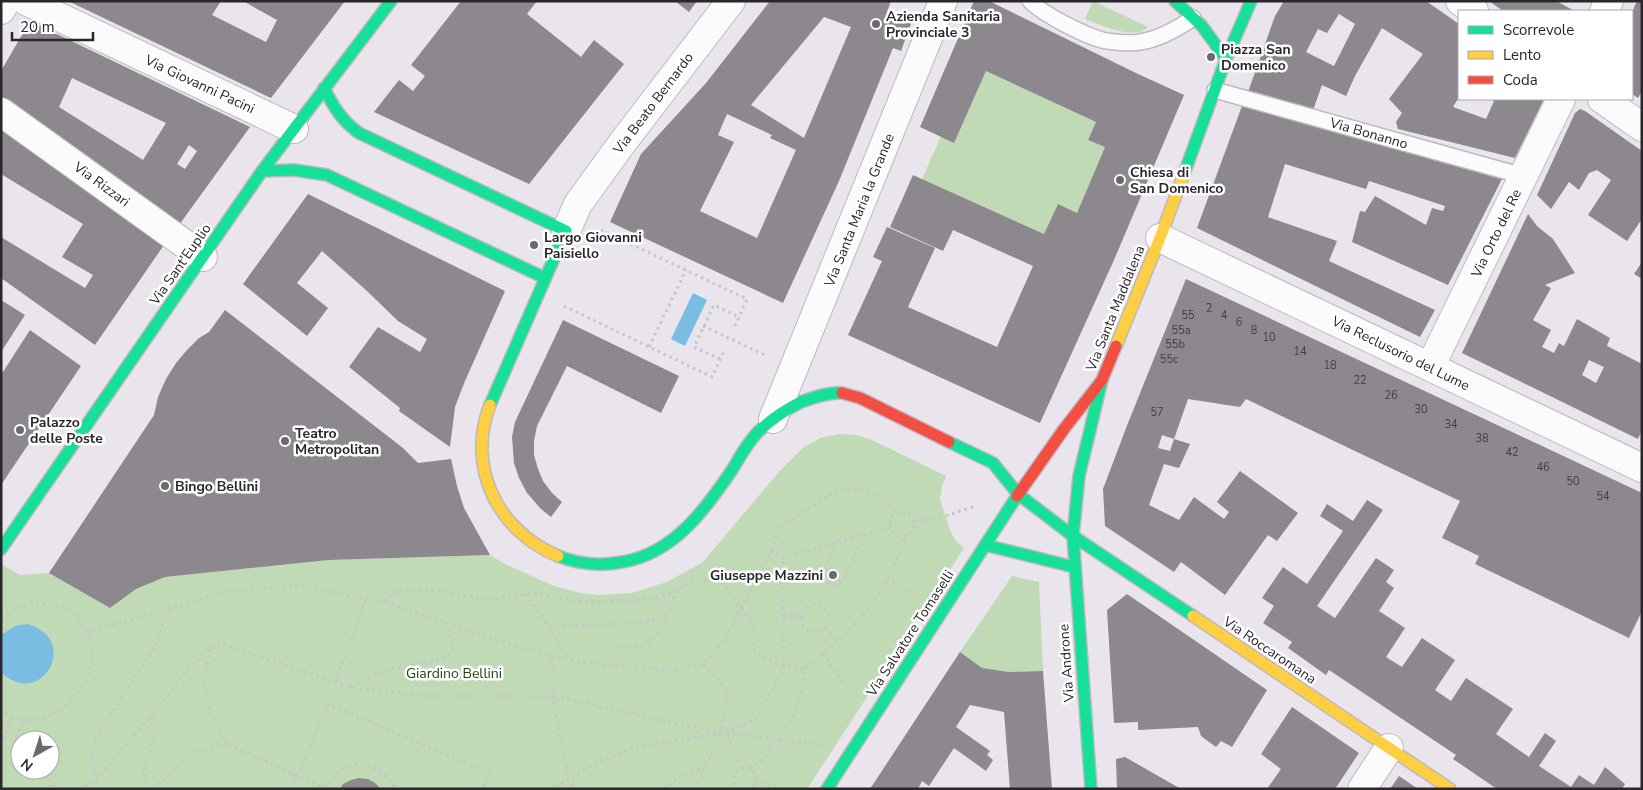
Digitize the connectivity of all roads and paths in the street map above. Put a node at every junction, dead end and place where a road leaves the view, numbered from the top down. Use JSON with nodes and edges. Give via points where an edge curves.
{"nodes":[{"id":1,"x":6,"y":1,"type":"edge"},
{"id":2,"x":26,"y":1,"type":"edge"},
{"id":3,"x":391,"y":1,"type":"edge"},
{"id":4,"x":732,"y":1,"type":"edge"},
{"id":5,"x":944,"y":1,"type":"edge"},
{"id":6,"x":1030,"y":1,"type":"edge"},
{"id":7,"x":1251,"y":1,"type":"edge"},
{"id":8,"x":1460,"y":1,"type":"edge"},
{"id":9,"x":1179,"y":6,"type":"edge"},
{"id":10,"x":1,"y":10,"type":"edge"},
{"id":11,"x":1473,"y":10,"type":"edge"},
{"id":12,"x":1226,"y":59,"type":"junction"},
{"id":13,"x":324,"y":88,"type":"junction"},
{"id":14,"x":1213,"y":94,"type":"junction"},
{"id":15,"x":1561,"y":100,"type":"edge"},
{"id":16,"x":1603,"y":100,"type":"edge"},
{"id":17,"x":1,"y":112,"type":"edge"},
{"id":18,"x":1642,"y":127,"type":"edge"},
{"id":19,"x":294,"y":129,"type":"junction"},
{"id":20,"x":262,"y":171,"type":"junction"},
{"id":21,"x":1523,"y":176,"type":"junction"},
{"id":22,"x":601,"y":230,"type":"dead end"},
{"id":23,"x":566,"y":231,"type":"junction"},
{"id":24,"x":1160,"y":238,"type":"junction"},
{"id":25,"x":203,"y":257,"type":"junction"},
{"id":26,"x":686,"y":270,"type":"junction"},
{"id":27,"x":545,"y":278,"type":"junction"},
{"id":28,"x":564,"y":306,"type":"dead end"},
{"id":29,"x":739,"y":317,"type":"junction"},
{"id":30,"x":703,"y":326,"type":"junction"},
{"id":31,"x":735,"y":326,"type":"dead end"},
{"id":32,"x":649,"y":347,"type":"junction"},
{"id":33,"x":724,"y":351,"type":"dead end"},
{"id":34,"x":765,"y":355,"type":"dead end"},
{"id":35,"x":720,"y":359,"type":"junction"},
{"id":36,"x":1430,"y":366,"type":"junction"},
{"id":37,"x":1102,"y":380,"type":"junction"},
{"id":38,"x":773,"y":419,"type":"junction"},
{"id":39,"x":993,"y":463,"type":"junction"},
{"id":40,"x":1009,"y":466,"type":"dead end"},
{"id":41,"x":1642,"y":468,"type":"edge"},
{"id":42,"x":1018,"y":494,"type":"junction"},
{"id":43,"x":980,"y":505,"type":"dead end"},
{"id":44,"x":897,"y":513,"type":"junction"},
{"id":45,"x":914,"y":522,"type":"junction"},
{"id":46,"x":890,"y":527,"type":"junction"},
{"id":47,"x":6,"y":531,"type":"edge"},
{"id":48,"x":865,"y":534,"type":"junction"},
{"id":49,"x":906,"y":536,"type":"junction"},
{"id":50,"x":1074,"y":536,"type":"junction"},
{"id":51,"x":836,"y":542,"type":"junction"},
{"id":52,"x":985,"y":545,"type":"junction"},
{"id":53,"x":1,"y":549,"type":"edge"},
{"id":54,"x":771,"y":551,"type":"junction"},
{"id":55,"x":783,"y":558,"type":"junction"},
{"id":56,"x":1074,"y":567,"type":"junction"},
{"id":57,"x":887,"y":579,"type":"junction"},
{"id":58,"x":675,"y":592,"type":"junction"},
{"id":59,"x":911,"y":593,"type":"dead end"},
{"id":60,"x":526,"y":594,"type":"junction"},
{"id":61,"x":366,"y":599,"type":"junction"},
{"id":62,"x":384,"y":602,"type":"junction"},
{"id":63,"x":740,"y":607,"type":"junction"},
{"id":64,"x":170,"y":609,"type":"junction"},
{"id":65,"x":784,"y":616,"type":"junction"},
{"id":66,"x":801,"y":616,"type":"junction"},
{"id":67,"x":1,"y":618,"type":"edge"},
{"id":68,"x":665,"y":619,"type":"junction"},
{"id":69,"x":447,"y":623,"type":"junction"},
{"id":70,"x":549,"y":627,"type":"junction"},
{"id":71,"x":825,"y":628,"type":"junction"},
{"id":72,"x":87,"y":632,"type":"junction"},
{"id":73,"x":837,"y":641,"type":"junction"},
{"id":74,"x":211,"y":648,"type":"junction"},
{"id":75,"x":824,"y":654,"type":"junction"},
{"id":76,"x":552,"y":656,"type":"junction"},
{"id":77,"x":568,"y":660,"type":"junction"},
{"id":78,"x":704,"y":664,"type":"junction"},
{"id":79,"x":611,"y":666,"type":"junction"},
{"id":80,"x":784,"y":667,"type":"junction"},
{"id":81,"x":804,"y":669,"type":"junction"},
{"id":82,"x":335,"y":682,"type":"junction"},
{"id":83,"x":846,"y":686,"type":"dead end"},
{"id":84,"x":349,"y":687,"type":"junction"},
{"id":85,"x":554,"y":698,"type":"junction"},
{"id":86,"x":1,"y":708,"type":"edge"},
{"id":87,"x":151,"y":716,"type":"junction"},
{"id":88,"x":12,"y":717,"type":"junction"},
{"id":89,"x":26,"y":720,"type":"junction"},
{"id":90,"x":20,"y":730,"type":"edge"},
{"id":91,"x":721,"y":732,"type":"junction"},
{"id":92,"x":726,"y":733,"type":"junction"},
{"id":93,"x":773,"y":739,"type":"junction"},
{"id":94,"x":780,"y":740,"type":"junction"},
{"id":95,"x":1,"y":745,"type":"edge"},
{"id":96,"x":228,"y":745,"type":"junction"},
{"id":97,"x":826,"y":745,"type":"dead end"},
{"id":98,"x":1389,"y":748,"type":"junction"},
{"id":99,"x":706,"y":767,"type":"junction"},
{"id":100,"x":742,"y":768,"type":"junction"},
{"id":101,"x":750,"y":768,"type":"junction"},
{"id":102,"x":298,"y":776,"type":"junction"},
{"id":103,"x":96,"y":779,"type":"junction"},
{"id":104,"x":568,"y":779,"type":"junction"},
{"id":105,"x":48,"y":780,"type":"edge"},
{"id":106,"x":756,"y":780,"type":"junction"},
{"id":107,"x":325,"y":788,"type":"edge"},
{"id":108,"x":67,"y":789,"type":"edge"},
{"id":109,"x":79,"y":789,"type":"edge"},
{"id":110,"x":97,"y":789,"type":"edge"},
{"id":111,"x":148,"y":789,"type":"edge"},
{"id":112,"x":154,"y":789,"type":"edge"},
{"id":113,"x":292,"y":789,"type":"edge"},
{"id":114,"x":396,"y":789,"type":"edge"},
{"id":115,"x":482,"y":789,"type":"edge"},
{"id":116,"x":553,"y":789,"type":"edge"},
{"id":117,"x":574,"y":789,"type":"edge"},
{"id":118,"x":664,"y":789,"type":"edge"},
{"id":119,"x":695,"y":789,"type":"edge"},
{"id":120,"x":739,"y":789,"type":"edge"},
{"id":121,"x":750,"y":789,"type":"edge"},
{"id":122,"x":770,"y":789,"type":"edge"},
{"id":123,"x":827,"y":789,"type":"edge"},
{"id":124,"x":1091,"y":789,"type":"edge"},
{"id":125,"x":1362,"y":789,"type":"edge"},
{"id":126,"x":1450,"y":789,"type":"edge"}],
"edges":[{"from":1,"to":10,"type":"street"},
{"from":2,"to":19,"type":"street","name":"Via Giovanni Pacini"},
{"from":3,"to":13,"type":"street","name":"Via Sant'Euplio"},
{"from":4,"to":23,"type":"street","name":"Via Beato Bernardo","via":[[622,142],[577,206]]},
{"from":5,"to":38,"type":"street","name":"Via Santa Maria la Grande"},
{"from":6,"to":9,"type":"lane","via":[[1072,27],[1102,40],[1139,43],[1170,33]]},
{"from":7,"to":12,"type":"street","name":"Via Santa Maddalena"},
{"from":8,"to":11,"type":"street"},
{"from":9,"to":12,"type":"street","via":[[1202,26]]},
{"from":12,"to":14,"type":"street","name":"Via Santa Maddalena"},
{"from":13,"to":19,"type":"street","name":"Via Sant'Euplio"},
{"from":13,"to":23,"type":"street","via":[[334,110],[359,134]]},
{"from":14,"to":21,"type":"lane","name":"Via Bonanno"},
{"from":14,"to":24,"type":"street","name":"Via Santa Maddalena"},
{"from":15,"to":21,"type":"street","name":"Via Orto del Re"},
{"from":16,"to":18,"type":"street"},
{"from":17,"to":25,"type":"street","name":"Via Rizzari"},
{"from":19,"to":20,"type":"street","name":"Via Sant'Euplio"},
{"from":20,"to":25,"type":"street","name":"Via Sant'Euplio"},
{"from":20,"to":27,"type":"street","via":[[288,169],[327,175]]},
{"from":21,"to":36,"type":"street","name":"Via Orto del Re"},
{"from":22,"to":26,"type":"path"},
{"from":23,"to":27,"type":"street"},
{"from":24,"to":36,"type":"street","name":"Via Reclusorio del Lume"},
{"from":24,"to":37,"type":"street","name":"Via Santa Maddalena"},
{"from":25,"to":47,"type":"street","name":"Via Sant'Euplio"},
{"from":26,"to":29,"type":"path","via":[[747,299]]},
{"from":26,"to":32,"type":"path"},
{"from":27,"to":38,"type":"street","via":[[486,417],[481,437],[482,462],[488,486],[504,515],[527,539],[548,552],[590,564],[613,564],[637,560],[658,550],[692,523],[757,433]]},
{"from":28,"to":32,"type":"path"},
{"from":29,"to":30,"type":"path","via":[[714,305]]},
{"from":29,"to":31,"type":"path"},
{"from":30,"to":34,"type":"path"},
{"from":30,"to":35,"type":"path","via":[[694,346]]},
{"from":32,"to":35,"type":"path","via":[[712,377]]},
{"from":33,"to":35,"type":"path"},
{"from":36,"to":41,"type":"street","name":"Via Reclusorio del Lume"},
{"from":37,"to":42,"type":"street","name":"Via Salvatore Tomaselli","via":[[1030,470]]},
{"from":37,"to":50,"type":"street","name":"Via Santa Maddalena","via":[[1079,476]]},
{"from":38,"to":39,"type":"street","via":[[799,403],[820,395],[839,393],[860,398]]},
{"from":39,"to":40,"type":"street"},
{"from":39,"to":42,"type":"street","name":"Via Roccaromana"},
{"from":42,"to":50,"type":"street","name":"Via Roccaromana"},
{"from":42,"to":52,"type":"street","name":"Via Salvatore Tomaselli"},
{"from":43,"to":45,"type":"path"},
{"from":44,"to":45,"type":"path","via":[[908,513]]},
{"from":44,"to":46,"type":"path","via":[[890,520]]},
{"from":44,"to":54,"type":"path","via":[[877,494],[860,489],[836,491],[780,526]]},
{"from":45,"to":49,"type":"path"},
{"from":46,"to":48,"type":"path"},
{"from":46,"to":49,"type":"path","via":[[896,535]]},
{"from":47,"to":53,"type":"street","name":"Via Sant'Euplio"},
{"from":48,"to":51,"type":"path"},
{"from":48,"to":51,"type":"path","via":[[843,580],[834,586],[822,576]]},
{"from":49,"to":57,"type":"path"},
{"from":50,"to":56,"type":"street","name":"Via Androne"},
{"from":50,"to":98,"type":"street","name":"Via Roccaromana"},
{"from":51,"to":55,"type":"path"},
{"from":52,"to":56,"type":"street"},
{"from":52,"to":123,"type":"street","name":"Via Salvatore Tomaselli"},
{"from":54,"to":55,"type":"path"},
{"from":54,"to":63,"type":"path"},
{"from":55,"to":65,"type":"path"},
{"from":56,"to":124,"type":"street","name":"Via Androne"},
{"from":57,"to":59,"type":"path"},
{"from":57,"to":73,"type":"path","via":[[866,611]]},
{"from":58,"to":60,"type":"path","via":[[652,599],[587,603],[537,593]]},
{"from":58,"to":63,"type":"path","via":[[691,581],[721,580]]},
{"from":58,"to":68,"type":"path"},
{"from":60,"to":62,"type":"path","via":[[486,600],[436,590],[397,590]]},
{"from":60,"to":70,"type":"path"},
{"from":61,"to":62,"type":"path"},
{"from":61,"to":64,"type":"path","via":[[298,586],[227,591]]},
{"from":61,"to":82,"type":"path"},
{"from":62,"to":69,"type":"path"},
{"from":63,"to":78,"type":"path","via":[[723,642]]},
{"from":63,"to":80,"type":"path","via":[[754,622],[754,650],[764,659]]},
{"from":64,"to":72,"type":"path"},
{"from":64,"to":103,"type":"path","via":[[152,652],[96,736],[92,754]]},
{"from":65,"to":66,"type":"path"},
{"from":65,"to":80,"type":"path"},
{"from":66,"to":71,"type":"path","via":[[802,625],[809,631],[818,632]]},
{"from":66,"to":71,"type":"path","via":[[805,608],[819,605],[829,615]]},
{"from":67,"to":72,"type":"path","via":[[28,604],[46,603],[64,607],[80,617]]},
{"from":68,"to":70,"type":"path"},
{"from":68,"to":79,"type":"path","via":[[654,638],[643,645],[619,646],[611,655]]},
{"from":69,"to":76,"type":"path"},
{"from":69,"to":84,"type":"path","via":[[453,648],[446,658],[393,668]]},
{"from":70,"to":77,"type":"path"},
{"from":71,"to":73,"type":"path"},
{"from":72,"to":89,"type":"path","via":[[92,644],[92,658],[88,674],[75,698],[54,715]]},
{"from":73,"to":75,"type":"path"},
{"from":74,"to":82,"type":"path","via":[[224,644]]},
{"from":74,"to":87,"type":"path","via":[[190,666]]},
{"from":74,"to":96,"type":"path","via":[[204,679],[211,716]]},
{"from":75,"to":81,"type":"path"},
{"from":75,"to":83,"type":"path"},
{"from":76,"to":77,"type":"path"},
{"from":76,"to":85,"type":"path"},
{"from":77,"to":79,"type":"path"},
{"from":78,"to":79,"type":"path","via":[[678,670]]},
{"from":78,"to":91,"type":"path","via":[[728,693]]},
{"from":80,"to":81,"type":"path"},
{"from":80,"to":92,"type":"path","via":[[756,719]]},
{"from":81,"to":94,"type":"path","via":[[794,715]]},
{"from":82,"to":84,"type":"path"},
{"from":84,"to":85,"type":"path","via":[[423,696]]},
{"from":85,"to":91,"type":"path"},
{"from":85,"to":104,"type":"path"},
{"from":86,"to":88,"type":"path"},
{"from":87,"to":103,"type":"path"},
{"from":87,"to":111,"type":"path","via":[[153,741],[143,767]]},
{"from":88,"to":89,"type":"path"},
{"from":88,"to":95,"type":"path"},
{"from":89,"to":90,"type":"path"},
{"from":91,"to":92,"type":"path"},
{"from":91,"to":99,"type":"path"},
{"from":91,"to":104,"type":"path","via":[[633,748],[597,762]]},
{"from":92,"to":93,"type":"path"},
{"from":92,"to":100,"type":"path"},
{"from":93,"to":94,"type":"path"},
{"from":93,"to":101,"type":"path","via":[[766,758]]},
{"from":94,"to":97,"type":"path"},
{"from":96,"to":102,"type":"path"},
{"from":96,"to":112,"type":"path","via":[[192,752]]},
{"from":98,"to":125,"type":"street"},
{"from":98,"to":126,"type":"street","name":"Via Roccaromana"},
{"from":99,"to":118,"type":"path","via":[[678,777]]},
{"from":99,"to":119,"type":"path"},
{"from":100,"to":101,"type":"path"},
{"from":100,"to":120,"type":"path","via":[[733,779]]},
{"from":101,"to":106,"type":"path"},
{"from":102,"to":107,"type":"path"},
{"from":102,"to":113,"type":"path"},
{"from":102,"to":115,"type":"path","via":[[328,704],[489,773]]},
{"from":103,"to":109,"type":"path"},
{"from":103,"to":110,"type":"path"},
{"from":104,"to":116,"type":"path"},
{"from":104,"to":117,"type":"path"},
{"from":105,"to":108,"type":"path","via":[[56,788]]},
{"from":106,"to":121,"type":"path"},
{"from":106,"to":122,"type":"path"},
{"from":107,"to":114,"type":"path","via":[[339,771],[361,765],[382,771]]}]}
